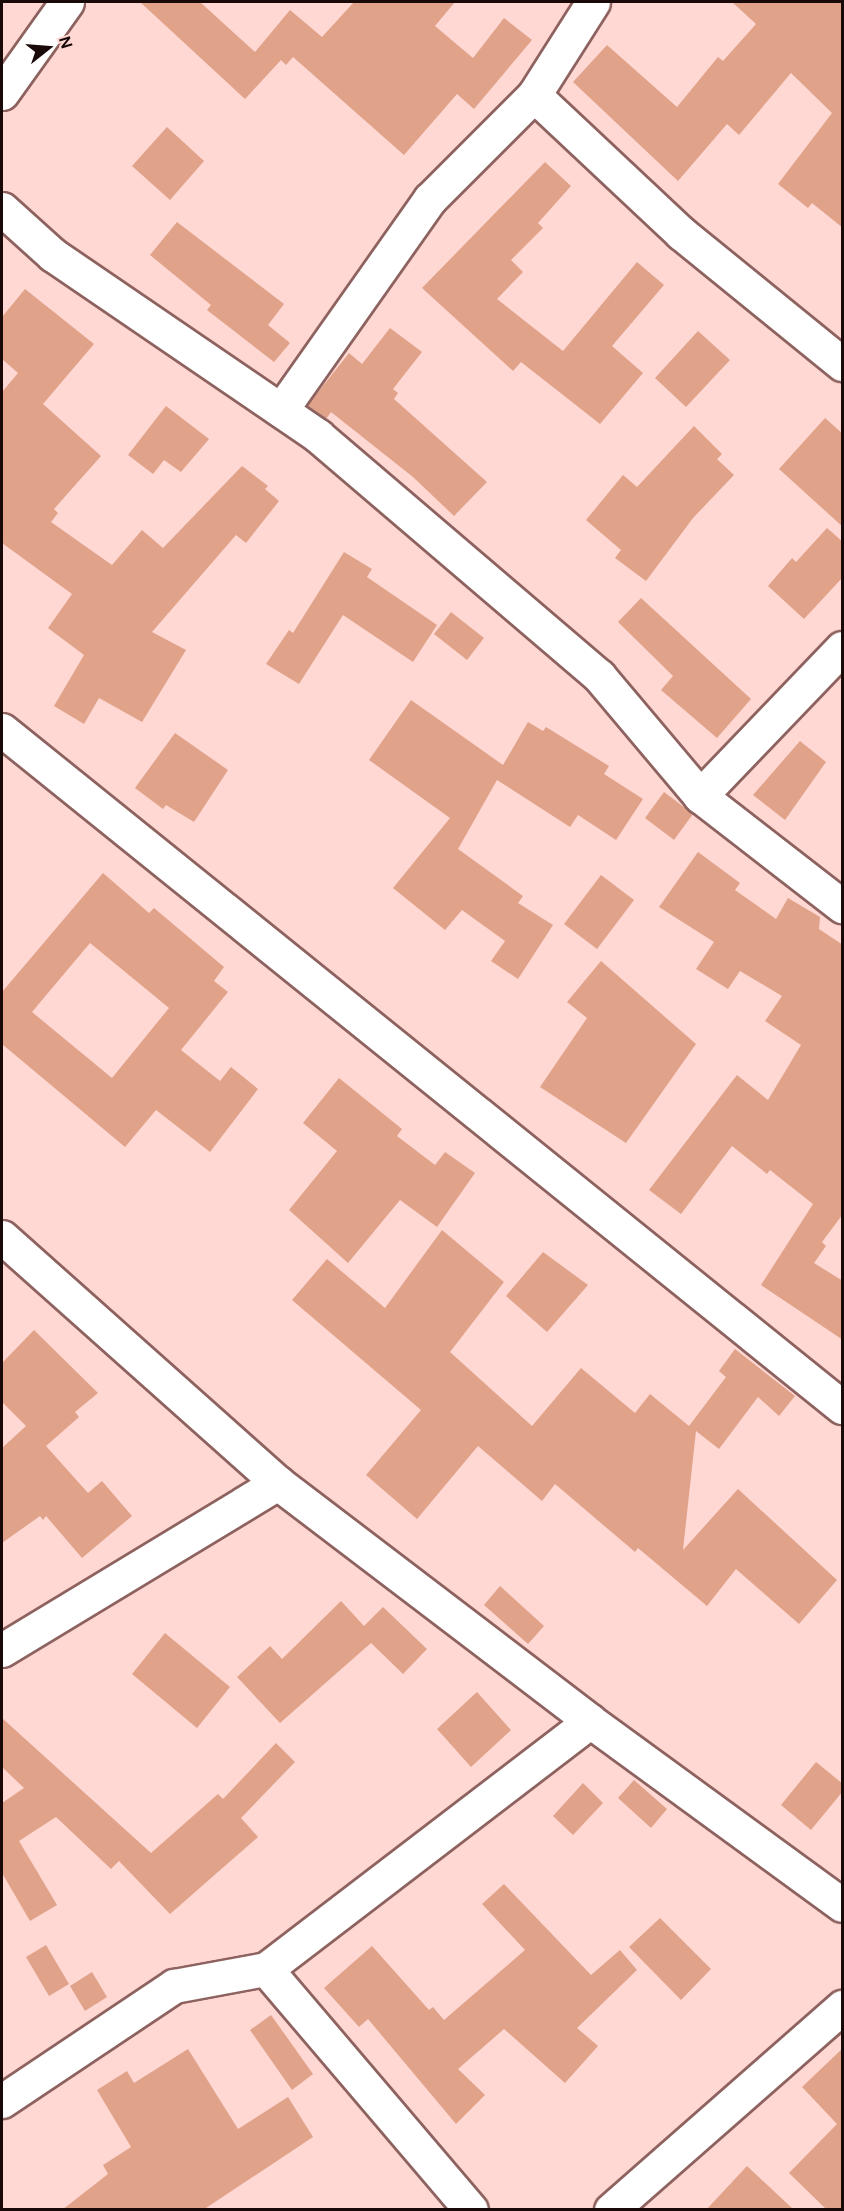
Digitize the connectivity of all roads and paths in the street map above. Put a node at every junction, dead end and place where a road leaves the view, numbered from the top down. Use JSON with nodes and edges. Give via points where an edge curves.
{"nodes":[{"id":1,"x":67,"y":2,"type":"edge"},
{"id":2,"x":593,"y":2,"type":"edge"},
{"id":3,"x":2,"y":93,"type":"edge"},
{"id":4,"x":534,"y":96,"type":"junction"},
{"id":5,"x":2,"y":209,"type":"edge"},
{"id":6,"x":843,"y":364,"type":"edge"},
{"id":7,"x":281,"y":410,"type":"junction"},
{"id":8,"x":843,"y":648,"type":"edge"},
{"id":9,"x":2,"y":730,"type":"edge"},
{"id":10,"x":700,"y":796,"type":"junction"},
{"id":11,"x":843,"y":906,"type":"edge"},
{"id":12,"x":2,"y":1237,"type":"edge"},
{"id":13,"x":843,"y":1407,"type":"edge"},
{"id":14,"x":278,"y":1483,"type":"junction"},
{"id":15,"x":2,"y":1650,"type":"edge"},
{"id":16,"x":590,"y":1721,"type":"junction"},
{"id":17,"x":843,"y":1905,"type":"edge"},
{"id":18,"x":266,"y":1969,"type":"junction"},
{"id":19,"x":843,"y":2007,"type":"edge"},
{"id":20,"x":2,"y":2101,"type":"edge"},
{"id":21,"x":471,"y":2210,"type":"edge"},
{"id":22,"x":611,"y":2210,"type":"edge"}],
"edges":[{"from":1,"to":3,"type":"street"},
{"from":2,"to":4,"type":"street"},
{"from":4,"to":6,"type":"street","via":[[681,233]]},
{"from":4,"to":7,"type":"street","via":[[430,199]]},
{"from":5,"to":7,"type":"street","via":[[53,255]]},
{"from":7,"to":10,"type":"street","via":[[318,436],[599,676]]},
{"from":8,"to":10,"type":"street"},
{"from":9,"to":13,"type":"street"},
{"from":10,"to":11,"type":"street"},
{"from":12,"to":14,"type":"street"},
{"from":14,"to":15,"type":"street"},
{"from":14,"to":16,"type":"street"},
{"from":16,"to":17,"type":"street"},
{"from":16,"to":18,"type":"street"},
{"from":18,"to":20,"type":"street","via":[[174,1986]]},
{"from":18,"to":21,"type":"street"},
{"from":19,"to":22,"type":"street"}]}
